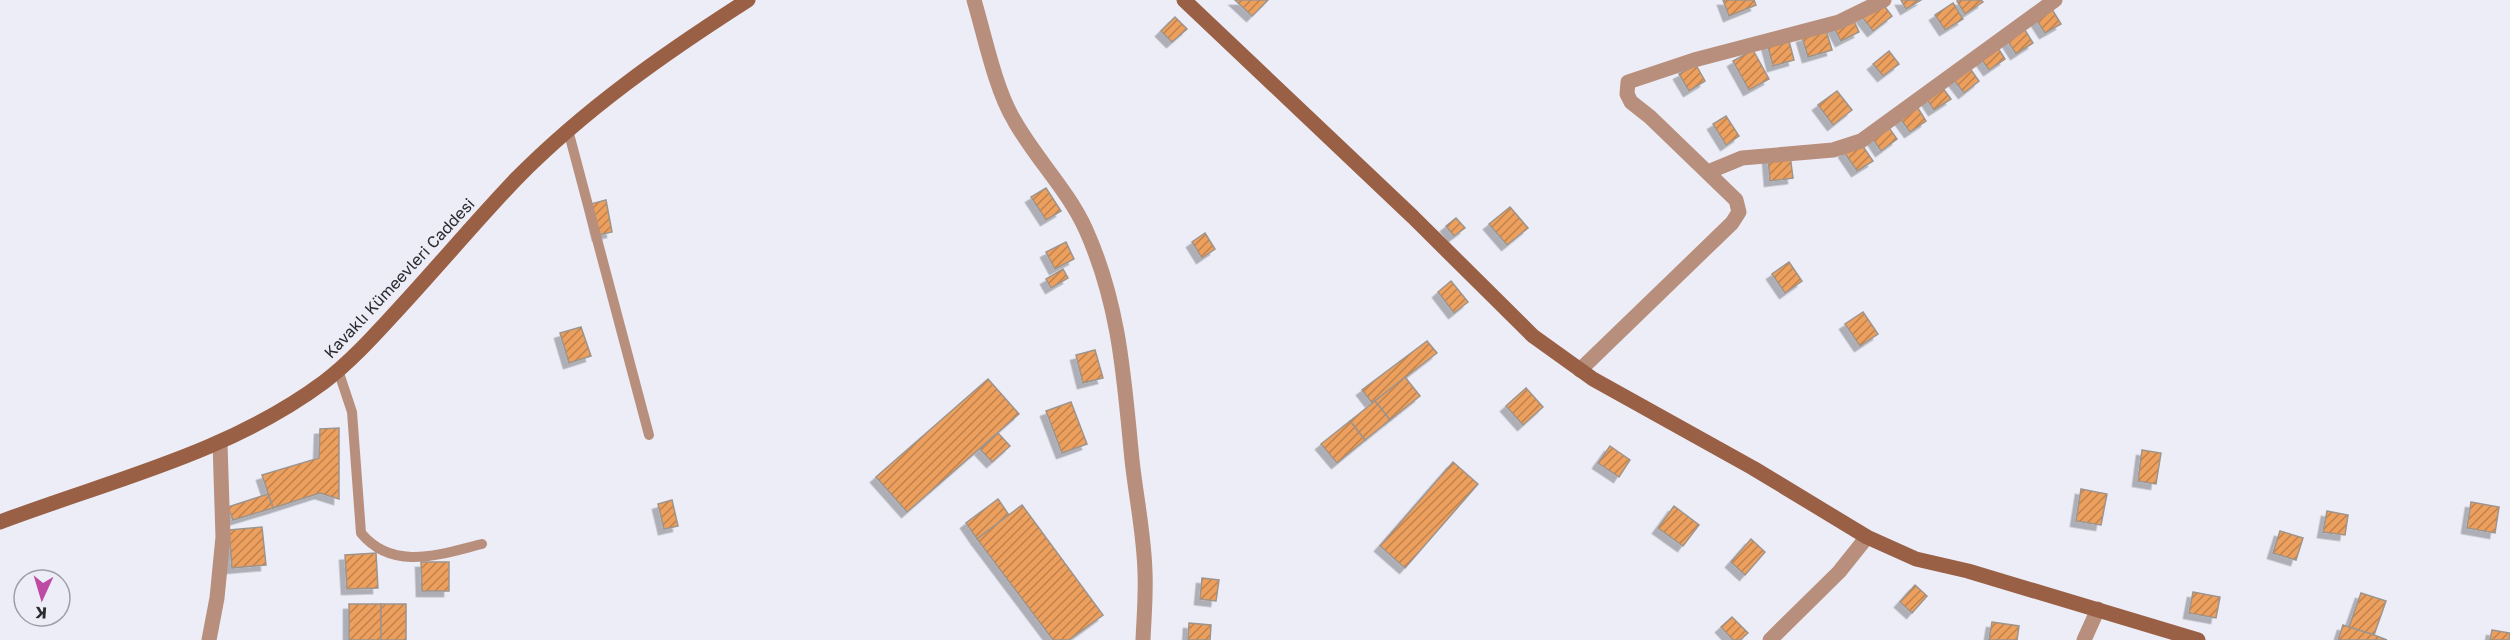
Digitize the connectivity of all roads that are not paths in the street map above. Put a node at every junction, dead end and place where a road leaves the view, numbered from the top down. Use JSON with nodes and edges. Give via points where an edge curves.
{"nodes":[{"id":1,"x":748,"y":0,"type":"edge"},
{"id":2,"x":974,"y":0,"type":"edge"},
{"id":3,"x":1184,"y":0,"type":"edge"},
{"id":4,"x":1884,"y":0,"type":"edge"},
{"id":5,"x":2055,"y":0,"type":"edge"},
{"id":6,"x":568,"y":130,"type":"junction"},
{"id":7,"x":1708,"y":172,"type":"junction"},
{"id":8,"x":338,"y":370,"type":"junction"},
{"id":9,"x":1580,"y":370,"type":"junction"},
{"id":10,"x":649,"y":435,"type":"dead end"},
{"id":11,"x":220,"y":443,"type":"junction"},
{"id":12,"x":0,"y":522,"type":"edge"},
{"id":13,"x":1867,"y":537,"type":"junction"},
{"id":14,"x":482,"y":544,"type":"dead end"},
{"id":15,"x":2098,"y":609,"type":"junction"},
{"id":16,"x":210,"y":640,"type":"edge"},
{"id":17,"x":1143,"y":640,"type":"edge"},
{"id":18,"x":1770,"y":640,"type":"edge"},
{"id":19,"x":2084,"y":640,"type":"edge"},
{"id":20,"x":2198,"y":640,"type":"edge"}],
"edges":[{"from":1,"to":6,"type":"street","name":"Kavaklı Kümeevleri Caddesi","via":[[636,75]]},
{"from":2,"to":17,"type":"street","via":[[1012,118],[1071,202],[1109,292],[1122,351],[1141,527],[1145,572]]},
{"from":3,"to":9,"type":"street","via":[[1533,336]]},
{"from":4,"to":7,"type":"street","via":[[1839,22],[1694,60],[1628,82],[1631,102]]},
{"from":5,"to":7,"type":"street","via":[[1861,141],[1833,150],[1742,158]]},
{"from":6,"to":8,"type":"street","name":"Kavaklı Kümeevleri Caddesi"},
{"from":6,"to":10,"type":"lane"},
{"from":7,"to":9,"type":"street","via":[[1736,200],[1737,218]]},
{"from":8,"to":11,"type":"street","name":"Kavaklı Kümeevleri Caddesi","via":[[296,402]]},
{"from":8,"to":14,"type":"lane","via":[[352,412],[361,533],[378,548],[409,558],[425,558]]},
{"from":9,"to":13,"type":"street"},
{"from":11,"to":12,"type":"street","name":"Kavaklı Kümeevleri Caddesi"},
{"from":11,"to":16,"type":"street","via":[[223,537]]},
{"from":13,"to":15,"type":"street","via":[[1916,559]]},
{"from":13,"to":18,"type":"street","via":[[1839,572]]},
{"from":15,"to":19,"type":"street"},
{"from":15,"to":20,"type":"street"}]}
